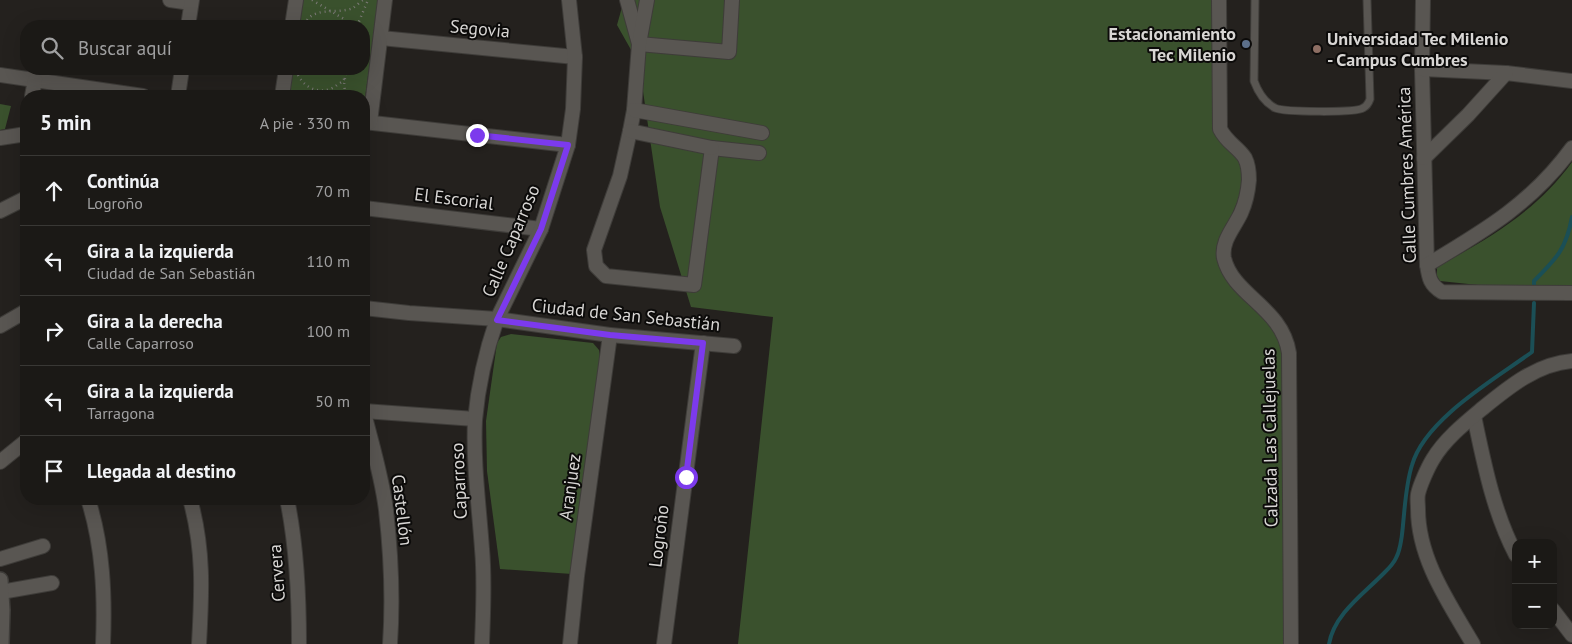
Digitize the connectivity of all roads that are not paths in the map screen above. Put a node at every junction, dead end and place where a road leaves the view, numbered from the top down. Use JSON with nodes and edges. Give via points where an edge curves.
{"nodes":[{"id":1,"x":170,"y":0,"type":"edge"},
{"id":2,"x":296,"y":0,"type":"edge"},
{"id":3,"x":385,"y":0,"type":"edge"},
{"id":4,"x":569,"y":0,"type":"edge"},
{"id":5,"x":627,"y":0,"type":"edge"},
{"id":6,"x":647,"y":0,"type":"edge"},
{"id":7,"x":732,"y":0,"type":"edge"},
{"id":8,"x":1219,"y":0,"type":"edge"},
{"id":9,"x":1255,"y":0,"type":"edge"},
{"id":10,"x":1367,"y":0,"type":"edge"},
{"id":11,"x":1423,"y":0,"type":"edge"},
{"id":12,"x":192,"y":2,"type":"edge"},
{"id":13,"x":189,"y":20,"type":"edge"},
{"id":14,"x":293,"y":20,"type":"edge"},
{"id":15,"x":381,"y":38,"type":"junction"},
{"id":16,"x":639,"y":44,"type":"junction"},
{"id":17,"x":575,"y":56,"type":"junction"},
{"id":18,"x":1422,"y":69,"type":"junction"},
{"id":19,"x":1506,"y":73,"type":"junction"},
{"id":20,"x":0,"y":75,"type":"edge"},
{"id":21,"x":181,"y":75,"type":"edge"},
{"id":22,"x":290,"y":75,"type":"edge"},
{"id":23,"x":35,"y":80,"type":"junction"},
{"id":24,"x":1572,"y":81,"type":"edge"},
{"id":25,"x":33,"y":90,"type":"edge"},
{"id":26,"x":102,"y":90,"type":"edge"},
{"id":27,"x":179,"y":90,"type":"edge"},
{"id":28,"x":284,"y":90,"type":"edge"},
{"id":29,"x":370,"y":104,"type":"edge"},
{"id":30,"x":634,"y":110,"type":"junction"},
{"id":31,"x":370,"y":122,"type":"edge"},
{"id":32,"x":630,"y":131,"type":"junction"},
{"id":33,"x":762,"y":133,"type":"dead end"},
{"id":34,"x":20,"y":135,"type":"edge"},
{"id":35,"x":0,"y":138,"type":"edge"},
{"id":36,"x":568,"y":145,"type":"junction"},
{"id":37,"x":712,"y":148,"type":"junction"},
{"id":38,"x":1572,"y":148,"type":"edge"},
{"id":39,"x":759,"y":153,"type":"dead end"},
{"id":40,"x":1424,"y":158,"type":"junction"},
{"id":41,"x":20,"y":201,"type":"edge"},
{"id":42,"x":370,"y":209,"type":"edge"},
{"id":43,"x":0,"y":211,"type":"edge"},
{"id":44,"x":541,"y":229,"type":"junction"},
{"id":45,"x":1427,"y":265,"type":"junction"},
{"id":46,"x":1572,"y":293,"type":"edge"},
{"id":47,"x":370,"y":309,"type":"edge"},
{"id":48,"x":20,"y":314,"type":"edge"},
{"id":49,"x":497,"y":320,"type":"junction"},
{"id":50,"x":0,"y":326,"type":"edge"},
{"id":51,"x":610,"y":335,"type":"junction"},
{"id":52,"x":703,"y":343,"type":"junction"},
{"id":53,"x":734,"y":346,"type":"dead end"},
{"id":54,"x":1572,"y":361,"type":"edge"},
{"id":55,"x":370,"y":412,"type":"edge"},
{"id":56,"x":1474,"y":416,"type":"junction"},
{"id":57,"x":476,"y":420,"type":"junction"},
{"id":58,"x":370,"y":436,"type":"edge"},
{"id":59,"x":20,"y":446,"type":"edge"},
{"id":60,"x":0,"y":462,"type":"edge"},
{"id":61,"x":90,"y":505,"type":"edge"},
{"id":62,"x":191,"y":505,"type":"edge"},
{"id":63,"x":289,"y":505,"type":"edge"},
{"id":64,"x":1512,"y":545,"type":"edge"},
{"id":65,"x":43,"y":546,"type":"dead end"},
{"id":66,"x":0,"y":559,"type":"edge"},
{"id":67,"x":52,"y":583,"type":"dead end"},
{"id":68,"x":1,"y":586,"type":"edge"},
{"id":69,"x":1557,"y":615,"type":"edge"},
{"id":70,"x":1572,"y":635,"type":"edge"},
{"id":71,"x":1,"y":644,"type":"edge"},
{"id":72,"x":103,"y":644,"type":"edge"},
{"id":73,"x":199,"y":644,"type":"edge"},
{"id":74,"x":299,"y":644,"type":"edge"},
{"id":75,"x":390,"y":644,"type":"edge"},
{"id":76,"x":482,"y":644,"type":"edge"},
{"id":77,"x":570,"y":644,"type":"edge"},
{"id":78,"x":664,"y":644,"type":"edge"},
{"id":79,"x":1291,"y":644,"type":"edge"},
{"id":80,"x":1473,"y":644,"type":"edge"}],
"edges":[{"from":1,"to":12,"type":"street"},
{"from":2,"to":14,"type":"street"},
{"from":3,"to":15,"type":"street"},
{"from":4,"to":17,"type":"street","name":"Calle Caparroso"},
{"from":5,"to":16,"type":"street"},
{"from":6,"to":16,"type":"street"},
{"from":7,"to":16,"type":"street","via":[[729,52]]},
{"from":8,"to":79,"type":"street","name":"Calzada Las Callejuelas","via":[[1220,129],[1245,158],[1249,173],[1248,192],[1224,244],[1224,257],[1237,282],[1280,326],[1289,353]]},
{"from":9,"to":10,"type":"lane","via":[[1254,81],[1266,101],[1284,111],[1356,110],[1363,108],[1370,99]]},
{"from":11,"to":18,"type":"street","name":"Calle Cumbres América"},
{"from":12,"to":13,"type":"street"},
{"from":15,"to":17,"type":"street","name":"Segovia"},
{"from":15,"to":29,"type":"street"},
{"from":16,"to":30,"type":"street"},
{"from":17,"to":36,"type":"street","name":"Calle Caparroso"},
{"from":18,"to":19,"type":"street"},
{"from":18,"to":40,"type":"street","name":"Calle Cumbres América"},
{"from":19,"to":24,"type":"street"},
{"from":19,"to":40,"type":"street"},
{"from":20,"to":23,"type":"street"},
{"from":21,"to":27,"type":"street"},
{"from":22,"to":28,"type":"street"},
{"from":23,"to":25,"type":"street"},
{"from":23,"to":26,"type":"street"},
{"from":30,"to":32,"type":"street"},
{"from":30,"to":33,"type":"street"},
{"from":31,"to":36,"type":"street"},
{"from":32,"to":37,"type":"street"},
{"from":32,"to":37,"type":"street","via":[[620,176],[594,250],[596,266],[606,276],[694,286]]},
{"from":34,"to":35,"type":"street"},
{"from":36,"to":44,"type":"street","name":"Calle Caparroso"},
{"from":37,"to":39,"type":"street"},
{"from":38,"to":45,"type":"street","via":[[1529,197],[1484,232]]},
{"from":40,"to":45,"type":"street","name":"Calle Cumbres América"},
{"from":41,"to":43,"type":"street"},
{"from":42,"to":44,"type":"street","name":"El Escorial"},
{"from":44,"to":49,"type":"street","name":"Calle Caparroso"},
{"from":45,"to":46,"type":"street","name":"Calle Cumbres América","via":[[1429,280],[1442,292]]},
{"from":47,"to":49,"type":"street","name":"Ciudad de San Sebastián"},
{"from":48,"to":50,"type":"street"},
{"from":49,"to":51,"type":"street","name":"Ciudad de San Sebastián"},
{"from":49,"to":57,"type":"street","name":"Caparroso","via":[[483,371]]},
{"from":51,"to":52,"type":"street","name":"Ciudad de San Sebastián"},
{"from":51,"to":77,"type":"street","name":"Aranjuez"},
{"from":52,"to":53,"type":"street","name":"Ciudad de San Sebastián"},
{"from":52,"to":78,"type":"street","name":"Logroño"},
{"from":54,"to":56,"type":"street","via":[[1538,369],[1510,386]]},
{"from":55,"to":57,"type":"street"},
{"from":56,"to":64,"type":"street","via":[[1487,479]]},
{"from":56,"to":80,"type":"street","via":[[1450,436],[1433,459],[1418,494],[1418,527],[1427,559]]},
{"from":57,"to":76,"type":"street","name":"Caparroso","via":[[476,487],[484,583]]},
{"from":58,"to":75,"type":"street","name":"Castellón","via":[[386,509]]},
{"from":59,"to":60,"type":"street"},
{"from":61,"to":72,"type":"street","via":[[100,547]]},
{"from":62,"to":73,"type":"street","via":[[203,585]]},
{"from":63,"to":74,"type":"street","name":"Cervera","via":[[299,592]]},
{"from":65,"to":66,"type":"street"},
{"from":67,"to":68,"type":"street"},
{"from":68,"to":71,"type":"main road"},
{"from":69,"to":70,"type":"street"}]}
